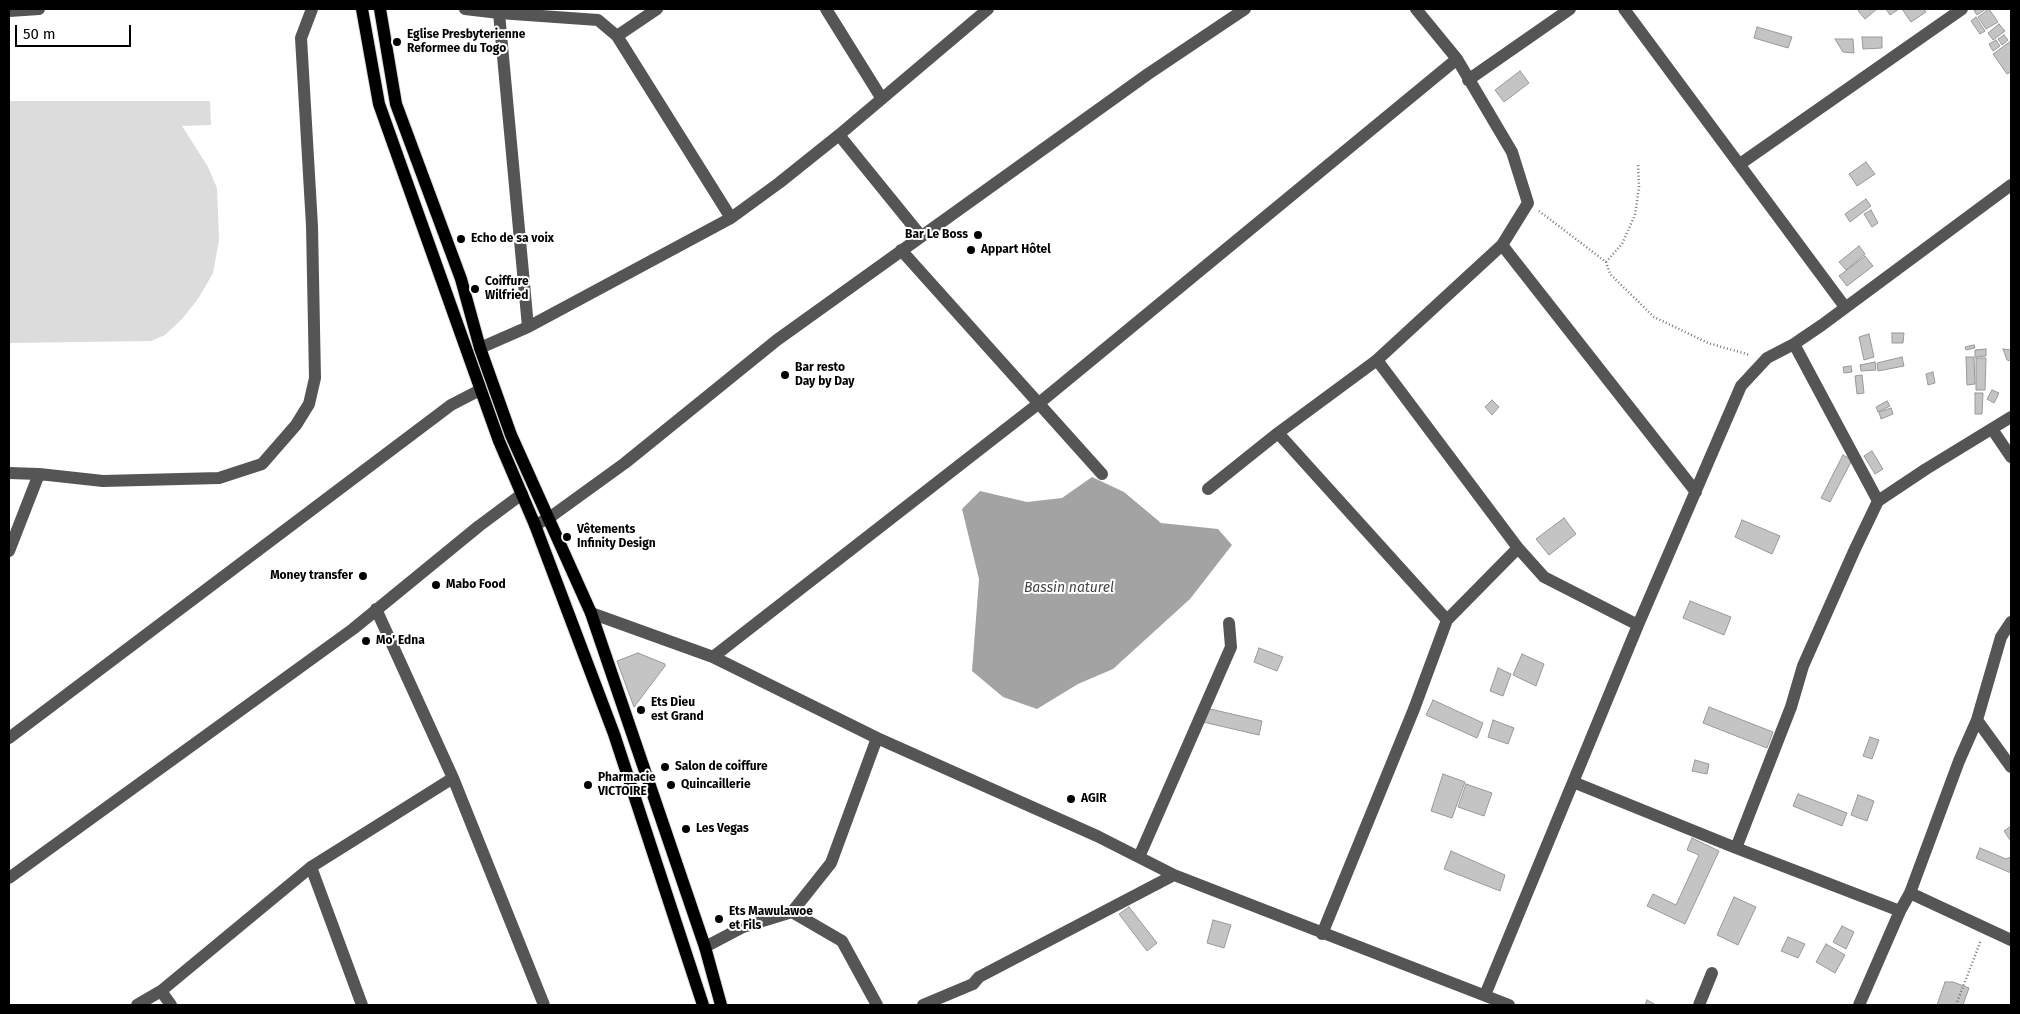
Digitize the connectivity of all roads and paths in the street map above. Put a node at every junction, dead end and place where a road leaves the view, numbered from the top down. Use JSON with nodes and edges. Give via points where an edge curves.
{"nodes":[{"id":1,"x":39,"y":9,"type":"edge"},
{"id":2,"x":312,"y":9,"type":"edge"},
{"id":3,"x":362,"y":9,"type":"edge"},
{"id":4,"x":380,"y":9,"type":"edge"},
{"id":5,"x":465,"y":9,"type":"edge"},
{"id":6,"x":657,"y":9,"type":"edge"},
{"id":7,"x":826,"y":9,"type":"edge"},
{"id":8,"x":988,"y":9,"type":"edge"},
{"id":9,"x":1245,"y":9,"type":"edge"},
{"id":10,"x":1416,"y":9,"type":"edge"},
{"id":11,"x":1570,"y":9,"type":"edge"},
{"id":12,"x":1624,"y":9,"type":"edge"},
{"id":13,"x":1962,"y":9,"type":"edge"},
{"id":14,"x":9,"y":11,"type":"edge"},
{"id":15,"x":499,"y":13,"type":"junction"},
{"id":16,"x":599,"y":14,"type":"edge"},
{"id":17,"x":617,"y":36,"type":"junction"},
{"id":18,"x":1456,"y":59,"type":"junction"},
{"id":19,"x":1468,"y":80,"type":"junction"},
{"id":20,"x":882,"y":99,"type":"junction"},
{"id":21,"x":839,"y":135,"type":"junction"},
{"id":22,"x":1638,"y":163,"type":"dead end"},
{"id":23,"x":1740,"y":164,"type":"junction"},
{"id":24,"x":2011,"y":185,"type":"edge"},
{"id":25,"x":1528,"y":203,"type":"junction"},
{"id":26,"x":731,"y":218,"type":"junction"},
{"id":27,"x":921,"y":236,"type":"junction"},
{"id":28,"x":1502,"y":245,"type":"junction"},
{"id":29,"x":901,"y":250,"type":"junction"},
{"id":30,"x":1606,"y":262,"type":"junction"},
{"id":31,"x":1845,"y":307,"type":"junction"},
{"id":32,"x":528,"y":327,"type":"junction"},
{"id":33,"x":1794,"y":344,"type":"junction"},
{"id":34,"x":480,"y":348,"type":"junction"},
{"id":35,"x":1767,"y":358,"type":"junction"},
{"id":36,"x":1377,"y":360,"type":"junction"},
{"id":37,"x":480,"y":390,"type":"junction"},
{"id":38,"x":1038,"y":404,"type":"junction"},
{"id":39,"x":2011,"y":417,"type":"edge"},
{"id":40,"x":1992,"y":429,"type":"junction"},
{"id":41,"x":1278,"y":433,"type":"junction"},
{"id":42,"x":2011,"y":457,"type":"edge"},
{"id":43,"x":9,"y":474,"type":"edge"},
{"id":44,"x":40,"y":474,"type":"junction"},
{"id":45,"x":1102,"y":474,"type":"dead end"},
{"id":46,"x":1208,"y":488,"type":"dead end"},
{"id":47,"x":1696,"y":492,"type":"junction"},
{"id":48,"x":522,"y":494,"type":"junction"},
{"id":49,"x":1878,"y":501,"type":"junction"},
{"id":50,"x":549,"y":518,"type":"junction"},
{"id":51,"x":535,"y":525,"type":"junction"},
{"id":52,"x":1518,"y":548,"type":"junction"},
{"id":53,"x":9,"y":551,"type":"edge"},
{"id":54,"x":376,"y":609,"type":"junction"},
{"id":55,"x":591,"y":613,"type":"junction"},
{"id":56,"x":1447,"y":620,"type":"junction"},
{"id":57,"x":2011,"y":622,"type":"edge"},
{"id":58,"x":1229,"y":623,"type":"dead end"},
{"id":59,"x":1638,"y":626,"type":"junction"},
{"id":60,"x":713,"y":657,"type":"junction"},
{"id":61,"x":1977,"y":720,"type":"junction"},
{"id":62,"x":9,"y":738,"type":"edge"},
{"id":63,"x":877,"y":738,"type":"junction"},
{"id":64,"x":2011,"y":767,"type":"edge"},
{"id":65,"x":453,"y":778,"type":"junction"},
{"id":66,"x":1572,"y":782,"type":"junction"},
{"id":67,"x":1736,"y":848,"type":"junction"},
{"id":68,"x":1139,"y":857,"type":"junction"},
{"id":69,"x":312,"y":867,"type":"junction"},
{"id":70,"x":1174,"y":875,"type":"junction"},
{"id":71,"x":9,"y":878,"type":"edge"},
{"id":72,"x":1910,"y":893,"type":"junction"},
{"id":73,"x":1900,"y":911,"type":"junction"},
{"id":74,"x":792,"y":912,"type":"junction"},
{"id":75,"x":1986,"y":929,"type":"junction"},
{"id":76,"x":1322,"y":934,"type":"junction"},
{"id":77,"x":2011,"y":940,"type":"edge"},
{"id":78,"x":705,"y":947,"type":"junction"},
{"id":79,"x":1712,"y":973,"type":"dead end"},
{"id":80,"x":161,"y":990,"type":"junction"},
{"id":81,"x":1485,"y":996,"type":"junction"},
{"id":82,"x":137,"y":1005,"type":"edge"},
{"id":83,"x":171,"y":1005,"type":"edge"},
{"id":84,"x":362,"y":1005,"type":"edge"},
{"id":85,"x":544,"y":1005,"type":"edge"},
{"id":86,"x":703,"y":1005,"type":"edge"},
{"id":87,"x":722,"y":1005,"type":"edge"},
{"id":88,"x":877,"y":1005,"type":"edge"},
{"id":89,"x":923,"y":1005,"type":"edge"},
{"id":90,"x":1509,"y":1005,"type":"edge"},
{"id":91,"x":1700,"y":1005,"type":"edge"},
{"id":92,"x":1859,"y":1005,"type":"edge"},
{"id":93,"x":1956,"y":1005,"type":"edge"}],
"edges":[{"from":1,"to":14,"type":"street"},
{"from":2,"to":44,"type":"street","via":[[302,38],[312,226],[315,378],[308,404],[296,425],[262,464],[220,478],[103,481]]},
{"from":3,"to":37,"type":"main road","via":[[378,104]]},
{"from":4,"to":34,"type":"main road","via":[[396,104],[461,279]]},
{"from":5,"to":15,"type":"street"},
{"from":6,"to":17,"type":"street"},
{"from":7,"to":20,"type":"street"},
{"from":8,"to":20,"type":"street"},
{"from":9,"to":27,"type":"street"},
{"from":10,"to":18,"type":"street"},
{"from":11,"to":19,"type":"street"},
{"from":12,"to":23,"type":"street"},
{"from":13,"to":23,"type":"street"},
{"from":15,"to":16,"type":"street"},
{"from":15,"to":32,"type":"street"},
{"from":16,"to":17,"type":"street"},
{"from":17,"to":26,"type":"street"},
{"from":18,"to":19,"type":"street"},
{"from":18,"to":38,"type":"street"},
{"from":19,"to":25,"type":"street","via":[[1512,152]]},
{"from":20,"to":21,"type":"street"},
{"from":21,"to":26,"type":"street"},
{"from":21,"to":27,"type":"street"},
{"from":22,"to":30,"type":"path","via":[[1635,216],[1622,244]]},
{"from":23,"to":31,"type":"street"},
{"from":24,"to":31,"type":"street"},
{"from":25,"to":28,"type":"street"},
{"from":25,"to":30,"type":"path"},
{"from":26,"to":32,"type":"street"},
{"from":27,"to":29,"type":"street"},
{"from":28,"to":36,"type":"street"},
{"from":28,"to":47,"type":"street"},
{"from":29,"to":38,"type":"street"},
{"from":29,"to":50,"type":"street","via":[[777,340],[625,463]]},
{"from":30,"to":35,"type":"path","via":[[1610,274],[1654,317],[1708,343]]},
{"from":31,"to":33,"type":"street"},
{"from":32,"to":34,"type":"street"},
{"from":33,"to":35,"type":"street"},
{"from":33,"to":49,"type":"street"},
{"from":34,"to":50,"type":"main road","via":[[511,435]]},
{"from":35,"to":47,"type":"street","via":[[1741,386]]},
{"from":36,"to":41,"type":"street"},
{"from":36,"to":52,"type":"street"},
{"from":37,"to":48,"type":"main road"},
{"from":37,"to":62,"type":"street","via":[[451,405]]},
{"from":38,"to":45,"type":"street"},
{"from":38,"to":60,"type":"street"},
{"from":39,"to":40,"type":"street"},
{"from":40,"to":42,"type":"street"},
{"from":40,"to":49,"type":"street"},
{"from":41,"to":46,"type":"street"},
{"from":41,"to":56,"type":"street"},
{"from":43,"to":44,"type":"street"},
{"from":44,"to":53,"type":"street"},
{"from":47,"to":59,"type":"street"},
{"from":48,"to":51,"type":"main road"},
{"from":48,"to":54,"type":"street"},
{"from":49,"to":67,"type":"street","via":[[1803,666],[1791,707]]},
{"from":50,"to":51,"type":"street"},
{"from":50,"to":55,"type":"main road"},
{"from":51,"to":86,"type":"main road","via":[[614,734]]},
{"from":52,"to":56,"type":"street"},
{"from":52,"to":59,"type":"street","via":[[1544,577]]},
{"from":54,"to":65,"type":"street"},
{"from":54,"to":71,"type":"street","via":[[353,629]]},
{"from":55,"to":60,"type":"street"},
{"from":55,"to":78,"type":"main road"},
{"from":56,"to":76,"type":"street"},
{"from":57,"to":61,"type":"street","via":[[2001,637]]},
{"from":58,"to":68,"type":"street","via":[[1231,648]]},
{"from":59,"to":66,"type":"street"},
{"from":60,"to":63,"type":"street"},
{"from":61,"to":64,"type":"street"},
{"from":61,"to":72,"type":"street"},
{"from":63,"to":68,"type":"street"},
{"from":63,"to":74,"type":"street","via":[[831,863]]},
{"from":65,"to":69,"type":"street"},
{"from":65,"to":85,"type":"street"},
{"from":66,"to":67,"type":"street"},
{"from":66,"to":81,"type":"street"},
{"from":67,"to":73,"type":"street"},
{"from":68,"to":70,"type":"street"},
{"from":69,"to":80,"type":"street"},
{"from":69,"to":84,"type":"street"},
{"from":70,"to":76,"type":"street"},
{"from":70,"to":89,"type":"street","via":[[979,977],[973,984]]},
{"from":72,"to":73,"type":"street"},
{"from":72,"to":75,"type":"street"},
{"from":73,"to":92,"type":"street"},
{"from":74,"to":78,"type":"street","via":[[743,927]]},
{"from":74,"to":88,"type":"street","via":[[842,941]]},
{"from":75,"to":77,"type":"street"},
{"from":75,"to":93,"type":"path"},
{"from":76,"to":81,"type":"street"},
{"from":78,"to":87,"type":"main road"},
{"from":79,"to":91,"type":"street"},
{"from":80,"to":82,"type":"street"},
{"from":80,"to":83,"type":"street"},
{"from":81,"to":90,"type":"street"}]}
